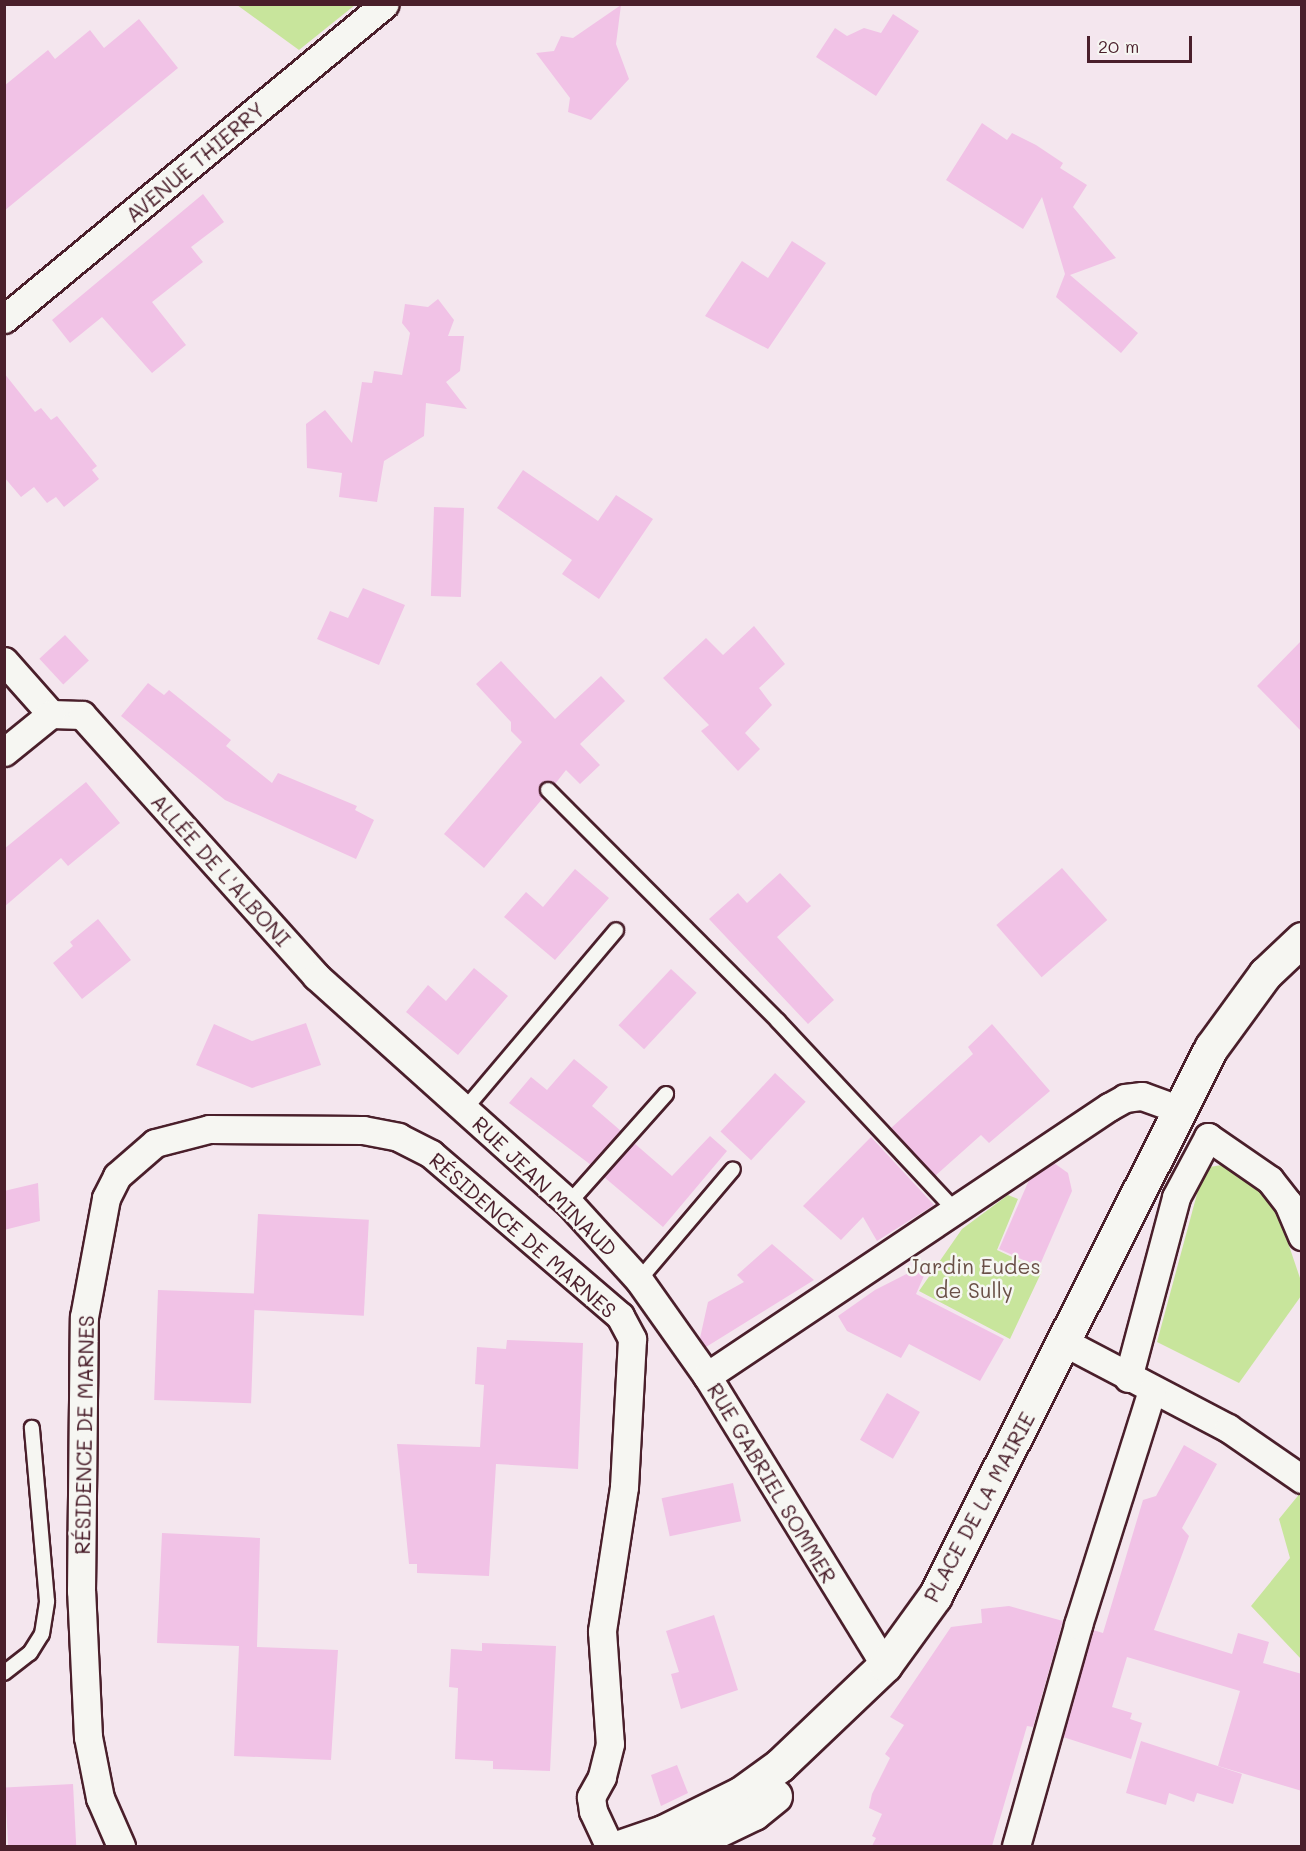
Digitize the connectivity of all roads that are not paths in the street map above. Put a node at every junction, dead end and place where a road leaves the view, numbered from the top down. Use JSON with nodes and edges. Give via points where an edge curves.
{"nodes":[{"id":1,"x":385,"y":4,"type":"edge"},
{"id":2,"x":4,"y":319,"type":"edge"},
{"id":3,"x":4,"y":662,"type":"edge"},
{"id":4,"x":51,"y":714,"type":"junction"},
{"id":5,"x":4,"y":752,"type":"edge"},
{"id":6,"x":548,"y":790,"type":"dead end"},
{"id":7,"x":616,"y":930,"type":"dead end"},
{"id":8,"x":1302,"y":939,"type":"edge"},
{"id":9,"x":388,"y":1040,"type":"joint"},
{"id":10,"x":666,"y":1094,"type":"dead end"},
{"id":11,"x":465,"y":1109,"type":"junction"},
{"id":12,"x":1177,"y":1109,"type":"junction"},
{"id":13,"x":733,"y":1169,"type":"dead end"},
{"id":14,"x":569,"y":1203,"type":"junction"},
{"id":15,"x":955,"y":1210,"type":"junction"},
{"id":16,"x":1302,"y":1236,"type":"edge"},
{"id":17,"x":639,"y":1280,"type":"junction"},
{"id":18,"x":1064,"y":1342,"type":"junction"},
{"id":19,"x":707,"y":1376,"type":"junction"},
{"id":20,"x":1140,"y":1384,"type":"junction"},
{"id":21,"x":32,"y":1428,"type":"dead end"},
{"id":22,"x":1302,"y":1479,"type":"edge"},
{"id":23,"x":885,"y":1665,"type":"junction"},
{"id":24,"x":4,"y":1673,"type":"edge"},
{"id":25,"x":121,"y":1846,"type":"edge"},
{"id":26,"x":609,"y":1846,"type":"edge"},
{"id":27,"x":622,"y":1846,"type":"edge"},
{"id":28,"x":685,"y":1846,"type":"edge"},
{"id":29,"x":1016,"y":1846,"type":"edge"}],
"edges":[{"from":1,"to":2,"type":"street","name":"AVENUE THIERRY"},
{"from":3,"to":4,"type":"street"},
{"from":4,"to":5,"type":"street"},
{"from":4,"to":9,"type":"street","name":"ALLÉE DE L'ALBONI","via":[[82,715],[316,976]]},
{"from":6,"to":15,"type":"lane","via":[[778,1021]]},
{"from":7,"to":11,"type":"lane"},
{"from":8,"to":12,"type":"main road","name":"PLACE DE LA MAIRIE","via":[[1264,974]]},
{"from":9,"to":11,"type":"street","name":"RUE JEAN MINAUD"},
{"from":10,"to":14,"type":"lane"},
{"from":11,"to":14,"type":"street","name":"RUE JEAN MINAUD"},
{"from":12,"to":15,"type":"street","name":"RUE GABRIEL SOMMER","via":[[1142,1096],[1125,1098]]},
{"from":12,"to":18,"type":"main road","name":"PLACE DE LA MAIRIE"},
{"from":13,"to":17,"type":"lane"},
{"from":14,"to":17,"type":"street","name":"RUE JEAN MINAUD"},
{"from":15,"to":19,"type":"street","name":"RUE GABRIEL SOMMER"},
{"from":16,"to":20,"type":"street","via":[[1288,1203],[1270,1180],[1208,1137],[1176,1197]]},
{"from":17,"to":19,"type":"street","name":"RUE JEAN MINAUD"},
{"from":18,"to":20,"type":"street"},
{"from":18,"to":23,"type":"main road","name":"PLACE DE LA MAIRIE","via":[[936,1596]]},
{"from":19,"to":23,"type":"street","name":"RUE GABRIEL SOMMER"},
{"from":20,"to":22,"type":"street","via":[[1228,1428]]},
{"from":20,"to":29,"type":"street"},
{"from":21,"to":24,"type":"lane","name":"RÉSIDENCE DE MARNES","via":[[47,1601],[42,1634],[30,1653]]},
{"from":23,"to":27,"type":"main road","via":[[865,1679],[780,1765],[740,1794],[663,1832]]},
{"from":23,"to":28,"type":"main road","via":[[877,1691],[818,1760],[754,1813]]},
{"from":25,"to":26,"type":"street","name":"RÉSIDENCE DE MARNES","via":[[100,1798],[88,1737],[81,1591],[84,1317],[106,1198],[117,1176],[155,1143],[221,1129],[363,1130],[398,1137],[431,1154],[605,1301],[624,1324],[632,1339],[624,1487],[602,1631],[609,1744],[603,1777],[591,1797]]}]}
